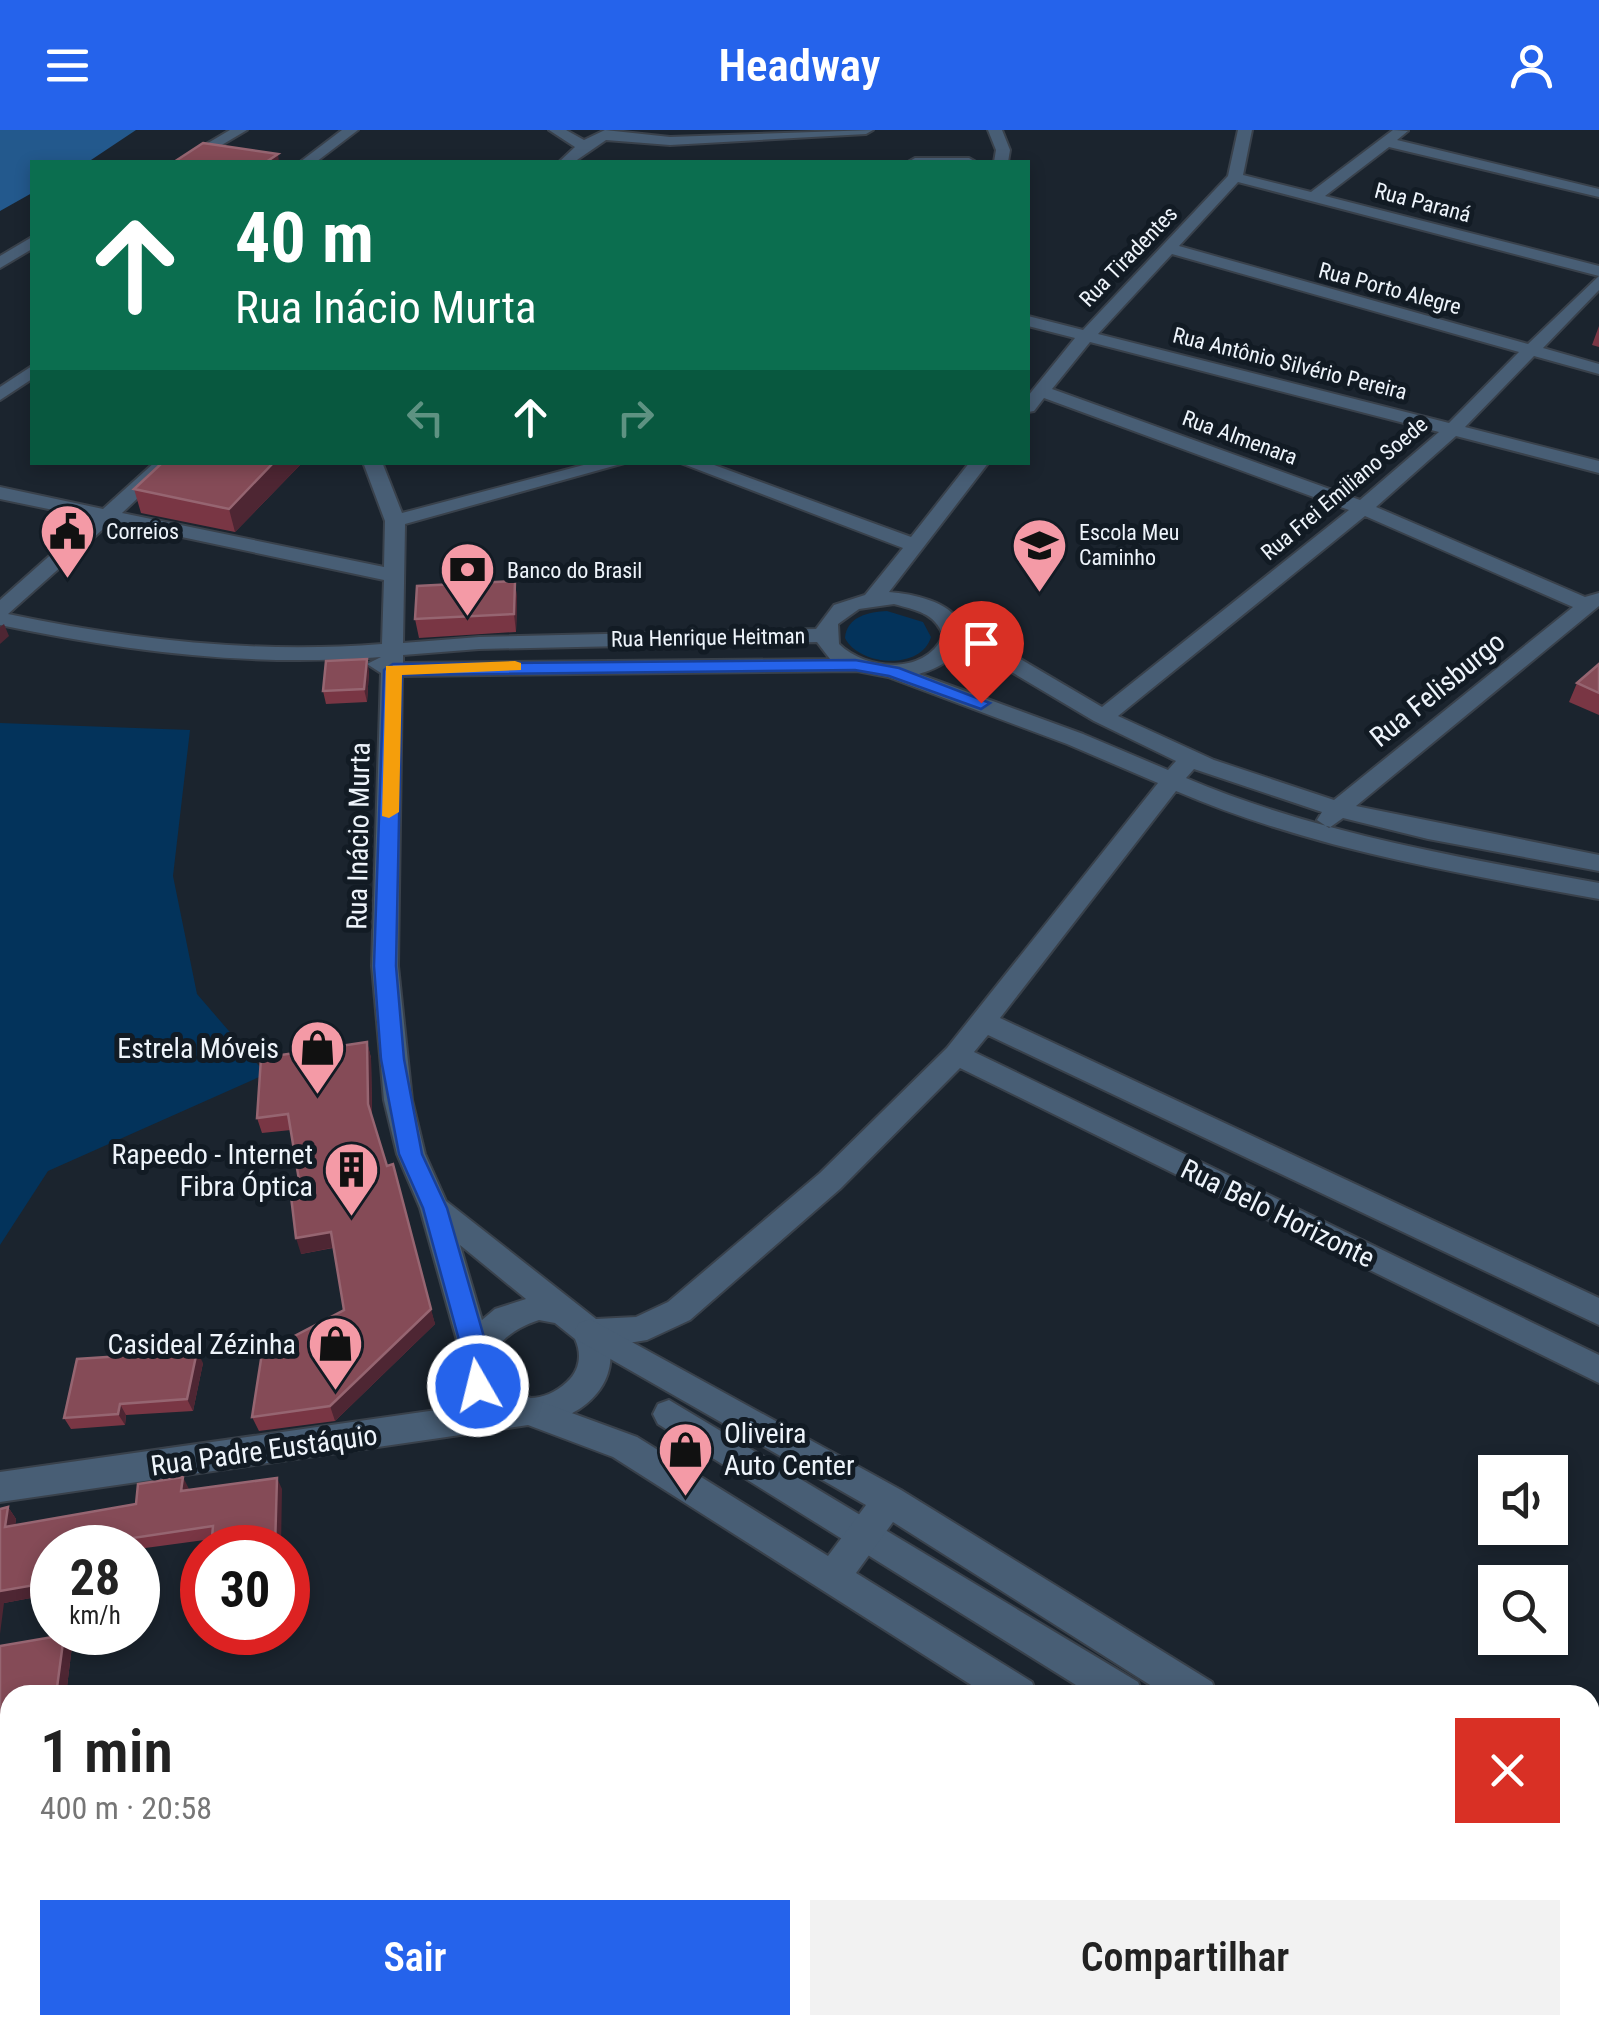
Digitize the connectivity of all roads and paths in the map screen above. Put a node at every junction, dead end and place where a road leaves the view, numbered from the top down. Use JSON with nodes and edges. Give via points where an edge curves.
{"nodes":[{"id":1,"x":240,"y":130,"type":"edge"},
{"id":2,"x":351,"y":130,"type":"edge"},
{"id":3,"x":556,"y":130,"type":"edge"},
{"id":4,"x":866,"y":130,"type":"edge"},
{"id":5,"x":996,"y":130,"type":"edge"},
{"id":6,"x":1245,"y":130,"type":"edge"},
{"id":7,"x":1402,"y":130,"type":"edge"},
{"id":8,"x":610,"y":133,"type":"edge"},
{"id":9,"x":1386,"y":142,"type":"junction"},
{"id":10,"x":584,"y":146,"type":"junction"},
{"id":11,"x":187,"y":160,"type":"edge"},
{"id":12,"x":310,"y":160,"type":"edge"},
{"id":13,"x":568,"y":160,"type":"edge"},
{"id":14,"x":1001,"y":160,"type":"edge"},
{"id":15,"x":1235,"y":178,"type":"junction"},
{"id":16,"x":1599,"y":193,"type":"edge"},
{"id":17,"x":1314,"y":196,"type":"junction"},
{"id":18,"x":30,"y":243,"type":"edge"},
{"id":19,"x":1170,"y":249,"type":"junction"},
{"id":20,"x":0,"y":262,"type":"edge"},
{"id":21,"x":1599,"y":271,"type":"edge"},
{"id":22,"x":1599,"y":281,"type":"edge"},
{"id":23,"x":1030,"y":321,"type":"edge"},
{"id":24,"x":1087,"y":335,"type":"junction"},
{"id":25,"x":1532,"y":350,"type":"junction"},
{"id":26,"x":0,"y":366,"type":"edge"},
{"id":27,"x":1599,"y":369,"type":"edge"},
{"id":28,"x":30,"y":371,"type":"edge"},
{"id":29,"x":30,"y":372,"type":"edge"},
{"id":30,"x":0,"y":395,"type":"edge"},
{"id":31,"x":1034,"y":399,"type":"edge"},
{"id":32,"x":1454,"y":428,"type":"junction"},
{"id":33,"x":164,"y":465,"type":"edge"},
{"id":34,"x":373,"y":465,"type":"edge"},
{"id":35,"x":609,"y":465,"type":"edge"},
{"id":36,"x":695,"y":465,"type":"edge"},
{"id":37,"x":766,"y":465,"type":"edge"},
{"id":38,"x":978,"y":465,"type":"edge"},
{"id":39,"x":1599,"y":467,"type":"edge"},
{"id":40,"x":750,"y":486,"type":"junction"},
{"id":41,"x":0,"y":493,"type":"edge"},
{"id":42,"x":1364,"y":508,"type":"junction"},
{"id":43,"x":108,"y":515,"type":"junction"},
{"id":44,"x":396,"y":521,"type":"junction"},
{"id":45,"x":913,"y":545,"type":"junction"},
{"id":46,"x":391,"y":575,"type":"junction"},
{"id":47,"x":873,"y":599,"type":"junction"},
{"id":48,"x":1592,"y":601,"type":"edge"},
{"id":49,"x":0,"y":611,"type":"edge"},
{"id":50,"x":0,"y":618,"type":"edge"},
{"id":51,"x":954,"y":629,"type":"junction"},
{"id":52,"x":826,"y":636,"type":"junction"},
{"id":53,"x":393,"y":659,"type":"junction"},
{"id":54,"x":855,"y":665,"type":"junction"},
{"id":55,"x":893,"y":672,"type":"junction"},
{"id":56,"x":1104,"y":716,"type":"junction"},
{"id":57,"x":1190,"y":758,"type":"junction"},
{"id":58,"x":1171,"y":782,"type":"junction"},
{"id":59,"x":1337,"y":810,"type":"junction"},
{"id":60,"x":1319,"y":834,"type":"junction"},
{"id":61,"x":1599,"y":863,"type":"edge"},
{"id":62,"x":1599,"y":891,"type":"edge"},
{"id":63,"x":986,"y":1023,"type":"junction"},
{"id":64,"x":957,"y":1055,"type":"junction"},
{"id":65,"x":435,"y":1208,"type":"junction"},
{"id":66,"x":560,"y":1310,"type":"junction"},
{"id":67,"x":1599,"y":1312,"type":"edge"},
{"id":68,"x":590,"y":1332,"type":"junction"},
{"id":69,"x":475,"y":1351,"type":"junction"},
{"id":70,"x":1599,"y":1370,"type":"edge"},
{"id":71,"x":528,"y":1411,"type":"junction"},
{"id":72,"x":0,"y":1487,"type":"edge"},
{"id":73,"x":889,"y":1501,"type":"junction"},
{"id":74,"x":834,"y":1576,"type":"junction"},
{"id":75,"x":1003,"y":1685,"type":"edge"},
{"id":76,"x":1079,"y":1685,"type":"edge"},
{"id":77,"x":1108,"y":1685,"type":"edge"},
{"id":78,"x":1183,"y":1685,"type":"edge"}],
"edges":[{"from":1,"to":11,"type":"street"},
{"from":2,"to":12,"type":"street"},
{"from":3,"to":10,"type":"street"},
{"from":4,"to":8,"type":"street","via":[[670,141]]},
{"from":5,"to":14,"type":"street"},
{"from":6,"to":15,"type":"street"},
{"from":7,"to":9,"type":"street"},
{"from":8,"to":10,"type":"street"},
{"from":9,"to":16,"type":"street"},
{"from":9,"to":17,"type":"street"},
{"from":10,"to":13,"type":"street"},
{"from":15,"to":17,"type":"street","name":"Rua Paraná"},
{"from":15,"to":19,"type":"street","name":"Rua Tiradentes"},
{"from":17,"to":21,"type":"street","name":"Rua Paraná"},
{"from":18,"to":20,"type":"street"},
{"from":19,"to":24,"type":"street","name":"Rua Tiradentes"},
{"from":19,"to":25,"type":"street","name":"Rua Porto Alegre"},
{"from":22,"to":25,"type":"street","name":"Rua Frei Emiliano Soede"},
{"from":23,"to":24,"type":"street","name":"Rua Antônio Silvério Pereira"},
{"from":24,"to":31,"type":"street","name":"Rua Tiradentes"},
{"from":24,"to":32,"type":"street","name":"Rua Antônio Silvério Pereira"},
{"from":25,"to":27,"type":"street","name":"Rua Porto Alegre"},
{"from":25,"to":32,"type":"street","name":"Rua Frei Emiliano Soede"},
{"from":26,"to":28,"type":"street"},
{"from":29,"to":30,"type":"street"},
{"from":31,"to":42,"type":"street","name":"Rua Almenara"},
{"from":32,"to":39,"type":"street","name":"Rua Antônio Silvério Pereira"},
{"from":32,"to":42,"type":"street","name":"Rua Frei Emiliano Soede"},
{"from":33,"to":43,"type":"street"},
{"from":34,"to":44,"type":"street","name":"Rua Inácio Murta"},
{"from":35,"to":44,"type":"street"},
{"from":36,"to":40,"type":"street"},
{"from":37,"to":40,"type":"street"},
{"from":38,"to":45,"type":"street"},
{"from":40,"to":45,"type":"street"},
{"from":41,"to":43,"type":"street"},
{"from":42,"to":48,"type":"street","name":"Rua Almenara"},
{"from":42,"to":56,"type":"street","name":"Rua Frei Emiliano Soede"},
{"from":43,"to":46,"type":"street"},
{"from":43,"to":49,"type":"street"},
{"from":44,"to":46,"type":"street","name":"Rua Inácio Murta"},
{"from":45,"to":47,"type":"street"},
{"from":46,"to":53,"type":"street","name":"Rua Inácio Murta"},
{"from":47,"to":51,"type":"street","via":[[933,608]]},
{"from":47,"to":52,"type":"street","via":[[838,612]]},
{"from":48,"to":59,"type":"street","name":"Rua Felisburgo"},
{"from":50,"to":53,"type":"street","name":"Rua Henrique Heitman","via":[[146,648]]},
{"from":51,"to":55,"type":"street","via":[[955,642],[934,663]]},
{"from":51,"to":56,"type":"street"},
{"from":52,"to":53,"type":"street","name":"Rua Henrique Heitman","via":[[518,642]]},
{"from":52,"to":54,"type":"street"},
{"from":53,"to":54,"type":"street","name":"Rua Henrique Heitman"},
{"from":53,"to":65,"type":"street","name":"Rua Inácio Murta","via":[[385,966],[390,1036],[410,1154]]},
{"from":54,"to":55,"type":"street"},
{"from":55,"to":58,"type":"street"},
{"from":56,"to":57,"type":"street"},
{"from":57,"to":58,"type":"street"},
{"from":57,"to":59,"type":"street"},
{"from":58,"to":60,"type":"street"},
{"from":58,"to":63,"type":"street"},
{"from":59,"to":60,"type":"street","name":"Rua Felisburgo"},
{"from":59,"to":61,"type":"street"},
{"from":60,"to":62,"type":"street"},
{"from":63,"to":64,"type":"street"},
{"from":63,"to":67,"type":"street","name":"Rua Belo Horizonte"},
{"from":64,"to":68,"type":"street","via":[[830,1181],[679,1311],[652,1328]]},
{"from":64,"to":70,"type":"street","name":"Rua Belo Horizonte"},
{"from":65,"to":66,"type":"street"},
{"from":65,"to":69,"type":"street","name":"Rua Inácio Murta"},
{"from":66,"to":68,"type":"street"},
{"from":66,"to":69,"type":"street","via":[[539,1307],[508,1316],[484,1334]]},
{"from":68,"to":71,"type":"street","via":[[596,1348],[585,1385],[550,1409]]},
{"from":68,"to":73,"type":"street"},
{"from":69,"to":71,"type":"street","via":[[478,1386],[490,1400]]},
{"from":71,"to":72,"type":"street","name":"Rua Padre Eustáquio"},
{"from":71,"to":74,"type":"street","via":[[625,1447]]},
{"from":73,"to":74,"type":"street"},
{"from":73,"to":78,"type":"street"},
{"from":74,"to":75,"type":"street"},
{"from":76,"to":77,"type":"street","via":[[665,1419]]}]}
